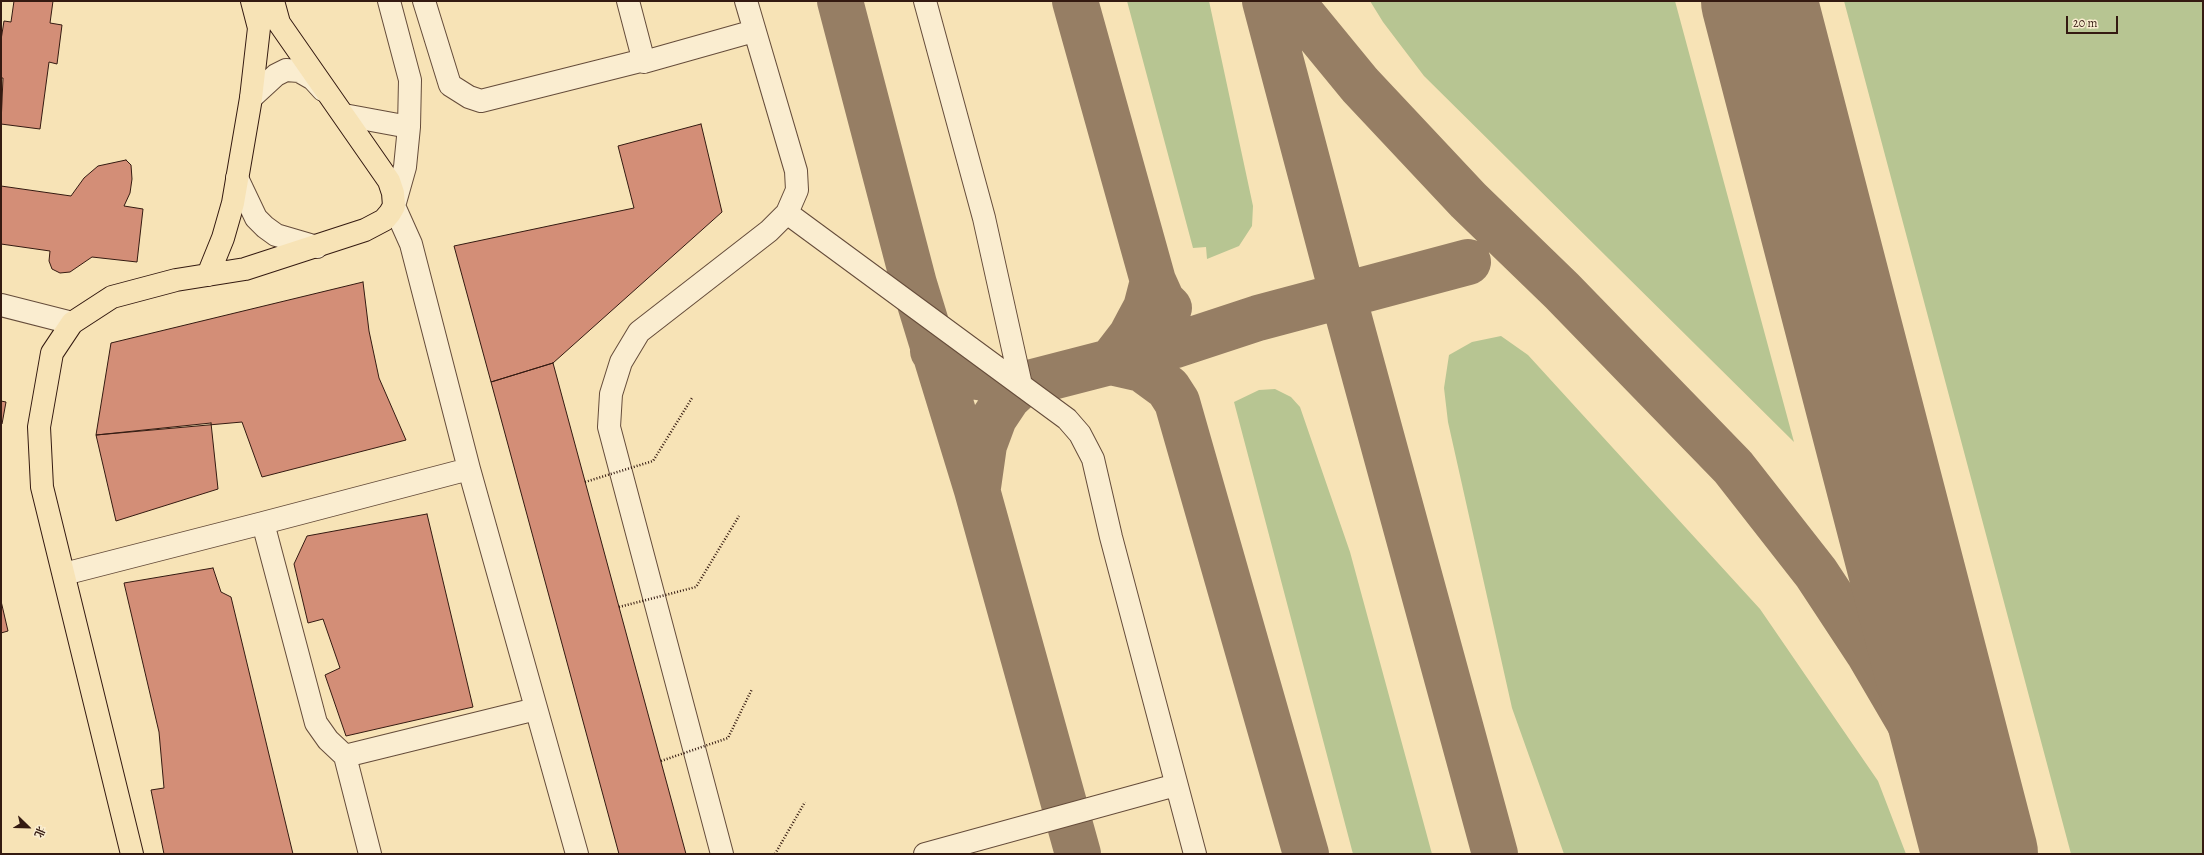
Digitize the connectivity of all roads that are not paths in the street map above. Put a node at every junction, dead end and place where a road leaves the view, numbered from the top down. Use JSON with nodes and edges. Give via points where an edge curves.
{"nodes":[{"id":1,"x":252,"y":1,"type":"edge"},
{"id":2,"x":273,"y":1,"type":"edge"},
{"id":3,"x":390,"y":1,"type":"edge"},
{"id":4,"x":424,"y":1,"type":"edge"},
{"id":5,"x":628,"y":1,"type":"edge"},
{"id":6,"x":746,"y":1,"type":"edge"},
{"id":7,"x":925,"y":1,"type":"edge"},
{"id":8,"x":754,"y":31,"type":"junction"},
{"id":9,"x":644,"y":60,"type":"junction"},
{"id":10,"x":251,"y":98,"type":"junction"},
{"id":11,"x":341,"y":111,"type":"junction"},
{"id":12,"x":409,"y":128,"type":"junction"},
{"id":13,"x":237,"y":178,"type":"junction"},
{"id":14,"x":394,"y":206,"type":"junction"},
{"id":15,"x":787,"y":213,"type":"junction"},
{"id":16,"x":317,"y":247,"type":"junction"},
{"id":17,"x":208,"y":274,"type":"junction"},
{"id":18,"x":1,"y":305,"type":"edge"},
{"id":19,"x":72,"y":323,"type":"junction"},
{"id":20,"x":1021,"y":385,"type":"junction"},
{"id":21,"x":469,"y":469,"type":"junction"},
{"id":22,"x":263,"y":523,"type":"junction"},
{"id":23,"x":64,"y":574,"type":"junction"},
{"id":24,"x":536,"y":709,"type":"junction"},
{"id":25,"x":345,"y":756,"type":"junction"},
{"id":26,"x":1176,"y":785,"type":"junction"},
{"id":27,"x":132,"y":854,"type":"edge"},
{"id":28,"x":370,"y":854,"type":"edge"},
{"id":29,"x":577,"y":854,"type":"edge"},
{"id":30,"x":722,"y":854,"type":"edge"},
{"id":31,"x":925,"y":854,"type":"edge"},
{"id":32,"x":1195,"y":854,"type":"edge"}],
"edges":[{"from":1,"to":10,"type":"main road","via":[[259,28]]},
{"from":2,"to":11,"type":"main road","via":[[279,23]]},
{"from":3,"to":12,"type":"street","via":[[410,80]]},
{"from":4,"to":9,"type":"street","via":[[450,85],[468,97],[481,101]]},
{"from":5,"to":9,"type":"street"},
{"from":6,"to":8,"type":"street"},
{"from":7,"to":20,"type":"street","via":[[986,225]]},
{"from":8,"to":9,"type":"street"},
{"from":8,"to":15,"type":"street","via":[[796,172],[797,190]]},
{"from":10,"to":11,"type":"street","via":[[276,75],[286,70],[299,71],[313,79]]},
{"from":10,"to":13,"type":"main road"},
{"from":11,"to":12,"type":"street"},
{"from":11,"to":14,"type":"main road","via":[[389,182]]},
{"from":12,"to":14,"type":"street","via":[[405,167]]},
{"from":13,"to":16,"type":"street","via":[[256,218],[265,227],[276,235]]},
{"from":13,"to":17,"type":"main road","via":[[223,238]]},
{"from":14,"to":16,"type":"main road","via":[[384,220],[365,230]]},
{"from":14,"to":21,"type":"street","via":[[411,244]]},
{"from":15,"to":20,"type":"street"},
{"from":15,"to":30,"type":"street","via":[[769,231],[639,332],[621,362],[611,394],[610,427]]},
{"from":16,"to":17,"type":"main road","via":[[245,269]]},
{"from":17,"to":19,"type":"main road","via":[[112,297]]},
{"from":18,"to":19,"type":"street"},
{"from":19,"to":23,"type":"main road","via":[[52,353],[39,428],[42,487]]},
{"from":20,"to":26,"type":"street","via":[[1067,419],[1080,434],[1093,459]]},
{"from":21,"to":22,"type":"street"},
{"from":21,"to":24,"type":"street"},
{"from":22,"to":23,"type":"street"},
{"from":22,"to":25,"type":"street","via":[[316,723],[328,740]]},
{"from":23,"to":27,"type":"main road"},
{"from":24,"to":25,"type":"street"},
{"from":24,"to":29,"type":"street"},
{"from":25,"to":28,"type":"street"},
{"from":26,"to":31,"type":"street"},
{"from":26,"to":32,"type":"street"}]}
